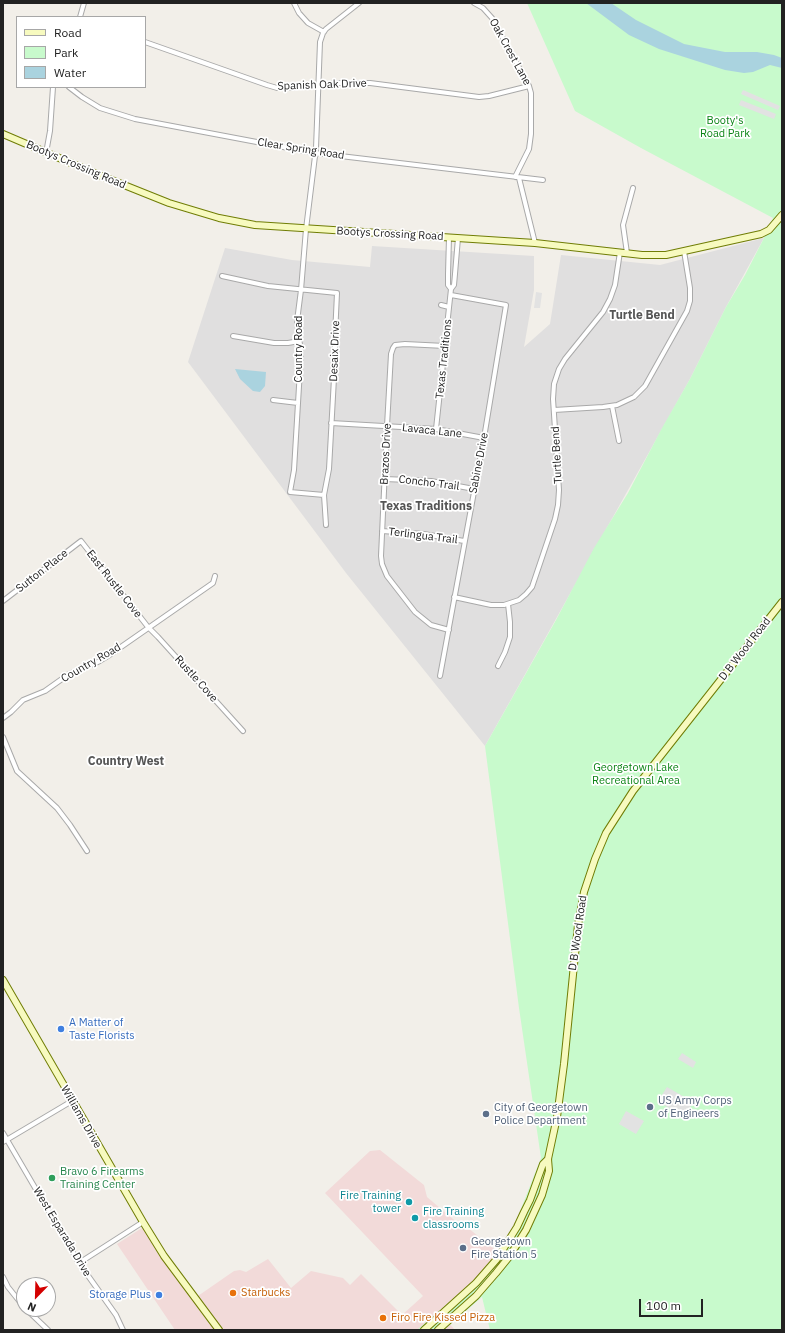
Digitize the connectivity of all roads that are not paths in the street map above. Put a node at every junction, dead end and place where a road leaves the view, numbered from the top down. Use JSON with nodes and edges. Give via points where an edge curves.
{"nodes":[{"id":1,"x":84,"y":3,"type":"edge"},
{"id":2,"x":294,"y":3,"type":"edge"},
{"id":3,"x":359,"y":3,"type":"edge"},
{"id":4,"x":474,"y":3,"type":"edge"},
{"id":5,"x":82,"y":16,"type":"edge"},
{"id":6,"x":324,"y":32,"type":"junction"},
{"id":7,"x":146,"y":42,"type":"edge"},
{"id":8,"x":319,"y":85,"type":"junction"},
{"id":9,"x":529,"y":86,"type":"junction"},
{"id":10,"x":53,"y":88,"type":"edge"},
{"id":11,"x":70,"y":88,"type":"edge"},
{"id":12,"x":3,"y":134,"type":"edge"},
{"id":13,"x":46,"y":153,"type":"junction"},
{"id":14,"x":315,"y":153,"type":"junction"},
{"id":15,"x":517,"y":178,"type":"junction"},
{"id":16,"x":543,"y":180,"type":"dead end"},
{"id":17,"x":633,"y":188,"type":"dead end"},
{"id":18,"x":782,"y":215,"type":"edge"},
{"id":19,"x":306,"y":229,"type":"junction"},
{"id":20,"x":449,"y":237,"type":"junction"},
{"id":21,"x":458,"y":238,"type":"junction"},
{"id":22,"x":535,"y":242,"type":"junction"},
{"id":23,"x":684,"y":251,"type":"junction"},
{"id":24,"x":620,"y":252,"type":"junction"},
{"id":25,"x":627,"y":253,"type":"junction"},
{"id":26,"x":222,"y":276,"type":"dead end"},
{"id":27,"x":451,"y":289,"type":"junction"},
{"id":28,"x":301,"y":290,"type":"junction"},
{"id":29,"x":451,"y":295,"type":"junction"},
{"id":30,"x":441,"y":305,"type":"dead end"},
{"id":31,"x":449,"y":307,"type":"junction"},
{"id":32,"x":233,"y":336,"type":"dead end"},
{"id":33,"x":299,"y":341,"type":"junction"},
{"id":34,"x":445,"y":346,"type":"junction"},
{"id":35,"x":272,"y":400,"type":"dead end"},
{"id":36,"x":298,"y":403,"type":"junction"},
{"id":37,"x":612,"y":406,"type":"junction"},
{"id":38,"x":554,"y":410,"type":"junction"},
{"id":39,"x":331,"y":423,"type":"junction"},
{"id":40,"x":387,"y":426,"type":"junction"},
{"id":41,"x":436,"y":429,"type":"junction"},
{"id":42,"x":484,"y":438,"type":"junction"},
{"id":43,"x":619,"y":441,"type":"dead end"},
{"id":44,"x":385,"y":478,"type":"junction"},
{"id":45,"x":474,"y":489,"type":"junction"},
{"id":46,"x":324,"y":495,"type":"junction"},
{"id":47,"x":326,"y":525,"type":"dead end"},
{"id":48,"x":382,"y":531,"type":"junction"},
{"id":49,"x":81,"y":541,"type":"joint"},
{"id":50,"x":464,"y":541,"type":"junction"},
{"id":51,"x":215,"y":576,"type":"dead end"},
{"id":52,"x":454,"y":598,"type":"junction"},
{"id":53,"x":3,"y":601,"type":"edge"},
{"id":54,"x":782,"y":602,"type":"edge"},
{"id":55,"x":508,"y":604,"type":"junction"},
{"id":56,"x":148,"y":627,"type":"junction"},
{"id":57,"x":449,"y":630,"type":"junction"},
{"id":58,"x":498,"y":666,"type":"dead end"},
{"id":59,"x":440,"y":676,"type":"dead end"},
{"id":60,"x":3,"y":718,"type":"edge"},
{"id":61,"x":243,"y":731,"type":"dead end"},
{"id":62,"x":3,"y":737,"type":"edge"},
{"id":63,"x":87,"y":851,"type":"dead end"},
{"id":64,"x":3,"y":980,"type":"edge"},
{"id":65,"x":72,"y":1101,"type":"junction"},
{"id":66,"x":3,"y":1133,"type":"edge"},
{"id":67,"x":5,"y":1140,"type":"edge"},
{"id":68,"x":548,"y":1159,"type":"junction"},
{"id":69,"x":524,"y":1212,"type":"junction"},
{"id":70,"x":533,"y":1215,"type":"junction"},
{"id":71,"x":142,"y":1222,"type":"junction"},
{"id":72,"x":79,"y":1263,"type":"junction"},
{"id":73,"x":491,"y":1267,"type":"junction"},
{"id":74,"x":496,"y":1274,"type":"junction"},
{"id":75,"x":3,"y":1277,"type":"edge"},
{"id":76,"x":16,"y":1296,"type":"edge"},
{"id":77,"x":34,"y":1317,"type":"edge"},
{"id":78,"x":48,"y":1330,"type":"edge"},
{"id":79,"x":123,"y":1330,"type":"edge"},
{"id":80,"x":218,"y":1330,"type":"edge"},
{"id":81,"x":424,"y":1330,"type":"edge"},
{"id":82,"x":438,"y":1330,"type":"edge"}],
"edges":[{"from":1,"to":5,"type":"street"},
{"from":2,"to":6,"type":"street","via":[[308,23]]},
{"from":3,"to":6,"type":"street"},
{"from":4,"to":9,"type":"street","name":"Oak Crest Lane","via":[[492,18]]},
{"from":6,"to":8,"type":"street","name":"Country Road","via":[[320,42]]},
{"from":7,"to":8,"type":"street","name":"Spanish Oak Drive","via":[[274,87]]},
{"from":8,"to":9,"type":"street","name":"Spanish Oak Drive","via":[[370,83],[479,97]]},
{"from":8,"to":14,"type":"street","name":"Country Road"},
{"from":9,"to":15,"type":"street","name":"Oak Crest Lane","via":[[532,99],[529,149]]},
{"from":10,"to":13,"type":"street"},
{"from":11,"to":14,"type":"street","name":"Clear Spring Road","via":[[98,107],[128,118]]},
{"from":12,"to":13,"type":"main road","name":"Bootys Crossing Road"},
{"from":13,"to":19,"type":"main road","name":"Bootys Crossing Road","via":[[158,199],[199,212],[255,225]]},
{"from":14,"to":15,"type":"street","name":"Clear Spring Road"},
{"from":14,"to":19,"type":"street","name":"Country Road"},
{"from":15,"to":16,"type":"street","name":"Clear Spring Road"},
{"from":15,"to":22,"type":"street"},
{"from":17,"to":25,"type":"street","via":[[623,225]]},
{"from":18,"to":23,"type":"main road","name":"Bootys Crossing Road","via":[[762,234]]},
{"from":19,"to":20,"type":"main road","name":"Bootys Crossing Road"},
{"from":19,"to":28,"type":"street","name":"Country Road"},
{"from":20,"to":21,"type":"main road","name":"Bootys Crossing Road"},
{"from":20,"to":27,"type":"street","name":"Texas Traditions","via":[[448,285]]},
{"from":21,"to":22,"type":"main road","name":"Bootys Crossing Road"},
{"from":21,"to":27,"type":"street","name":"Texas Traditions","via":[[454,285]]},
{"from":22,"to":24,"type":"main road","name":"Bootys Crossing Road"},
{"from":23,"to":25,"type":"main road","name":"Bootys Crossing Road","via":[[666,255]]},
{"from":23,"to":37,"type":"street","via":[[690,288],[688,311],[645,386],[631,399]]},
{"from":24,"to":25,"type":"main road","name":"Bootys Crossing Road"},
{"from":24,"to":38,"type":"street","name":"Turtle Bend","via":[[610,299],[559,369],[553,391]]},
{"from":26,"to":28,"type":"street","name":"Desaix Drive"},
{"from":27,"to":29,"type":"street","name":"Texas Traditions"},
{"from":28,"to":33,"type":"street","name":"Country Road","via":[[297,321]]},
{"from":28,"to":39,"type":"street","name":"Desaix Drive","via":[[337,293]]},
{"from":29,"to":31,"type":"street","name":"Texas Traditions"},
{"from":29,"to":42,"type":"street","name":"Sabine Drive","via":[[506,305]]},
{"from":30,"to":31,"type":"street"},
{"from":31,"to":34,"type":"street","name":"Texas Traditions"},
{"from":32,"to":33,"type":"street","via":[[274,344]]},
{"from":33,"to":36,"type":"street","name":"Country Road","via":[[301,353]]},
{"from":34,"to":40,"type":"street","name":"Brazos Drive","via":[[395,345],[392,354]]},
{"from":34,"to":41,"type":"street","name":"Texas Traditions"},
{"from":35,"to":36,"type":"street"},
{"from":36,"to":46,"type":"street","name":"Country Road","via":[[294,470],[290,492]]},
{"from":37,"to":38,"type":"street"},
{"from":37,"to":43,"type":"street"},
{"from":38,"to":55,"type":"street","name":"Turtle Bend","via":[[559,498],[557,512],[532,587],[524,596]]},
{"from":39,"to":40,"type":"street","name":"Lavaca Lane"},
{"from":39,"to":46,"type":"street","name":"Desaix Drive","via":[[329,469]]},
{"from":40,"to":41,"type":"street","name":"Lavaca Lane"},
{"from":40,"to":44,"type":"street","name":"Brazos Drive"},
{"from":41,"to":42,"type":"street","name":"Lavaca Lane"},
{"from":42,"to":45,"type":"street","name":"Sabine Drive"},
{"from":44,"to":45,"type":"street","name":"Concho Trail","via":[[431,481]]},
{"from":44,"to":48,"type":"street","name":"Brazos Drive"},
{"from":45,"to":50,"type":"street","name":"Sabine Drive"},
{"from":46,"to":47,"type":"street","name":"Desaix Drive"},
{"from":48,"to":50,"type":"street","name":"Terlingua Trail","via":[[424,534]]},
{"from":48,"to":57,"type":"street","name":"Brazos Drive","via":[[382,564],[387,576],[421,618],[431,625]]},
{"from":49,"to":53,"type":"street","name":"Sutton Place"},
{"from":49,"to":56,"type":"street","name":"East Rustle Cove"},
{"from":50,"to":52,"type":"street","name":"Sabine Drive"},
{"from":51,"to":56,"type":"street","name":"Country Road","via":[[213,583]]},
{"from":52,"to":55,"type":"street","name":"Turtle Bend","via":[[491,605]]},
{"from":52,"to":57,"type":"street","name":"Sabine Drive"},
{"from":54,"to":68,"type":"main road","name":"D B Wood Road","via":[[633,791],[606,833],[595,859],[584,892],[578,925],[557,1117]]},
{"from":55,"to":58,"type":"street","via":[[510,637]]},
{"from":56,"to":60,"type":"street","name":"Country Road","via":[[105,658],[69,674],[45,691],[23,700]]},
{"from":56,"to":61,"type":"street","name":"Rustle Cove"},
{"from":57,"to":59,"type":"street","name":"Sabine Drive"},
{"from":62,"to":63,"type":"street","via":[[17,771],[60,812]]},
{"from":64,"to":65,"type":"main road","name":"Williams Drive"},
{"from":65,"to":67,"type":"street"},
{"from":65,"to":71,"type":"main road","name":"Williams Drive"},
{"from":66,"to":67,"type":"street","name":"West Esparada Drive"},
{"from":67,"to":72,"type":"street","name":"West Esparada Drive"},
{"from":68,"to":69,"type":"main road","name":"D B Wood Road","via":[[543,1164]]},
{"from":68,"to":70,"type":"main road","name":"D B Wood Road","via":[[549,1171]]},
{"from":69,"to":70,"type":"main road"},
{"from":69,"to":73,"type":"main road","name":"D B Wood Road"},
{"from":70,"to":74,"type":"main road","name":"D B Wood Road"},
{"from":71,"to":72,"type":"street"},
{"from":71,"to":80,"type":"main road","name":"Williams Drive"},
{"from":72,"to":79,"type":"street","name":"West Esparada Drive"},
{"from":73,"to":74,"type":"main road"},
{"from":73,"to":81,"type":"main road","name":"D B Wood Road"},
{"from":74,"to":82,"type":"main road","name":"D B Wood Road"},
{"from":75,"to":76,"type":"street"},
{"from":77,"to":78,"type":"street"}]}
